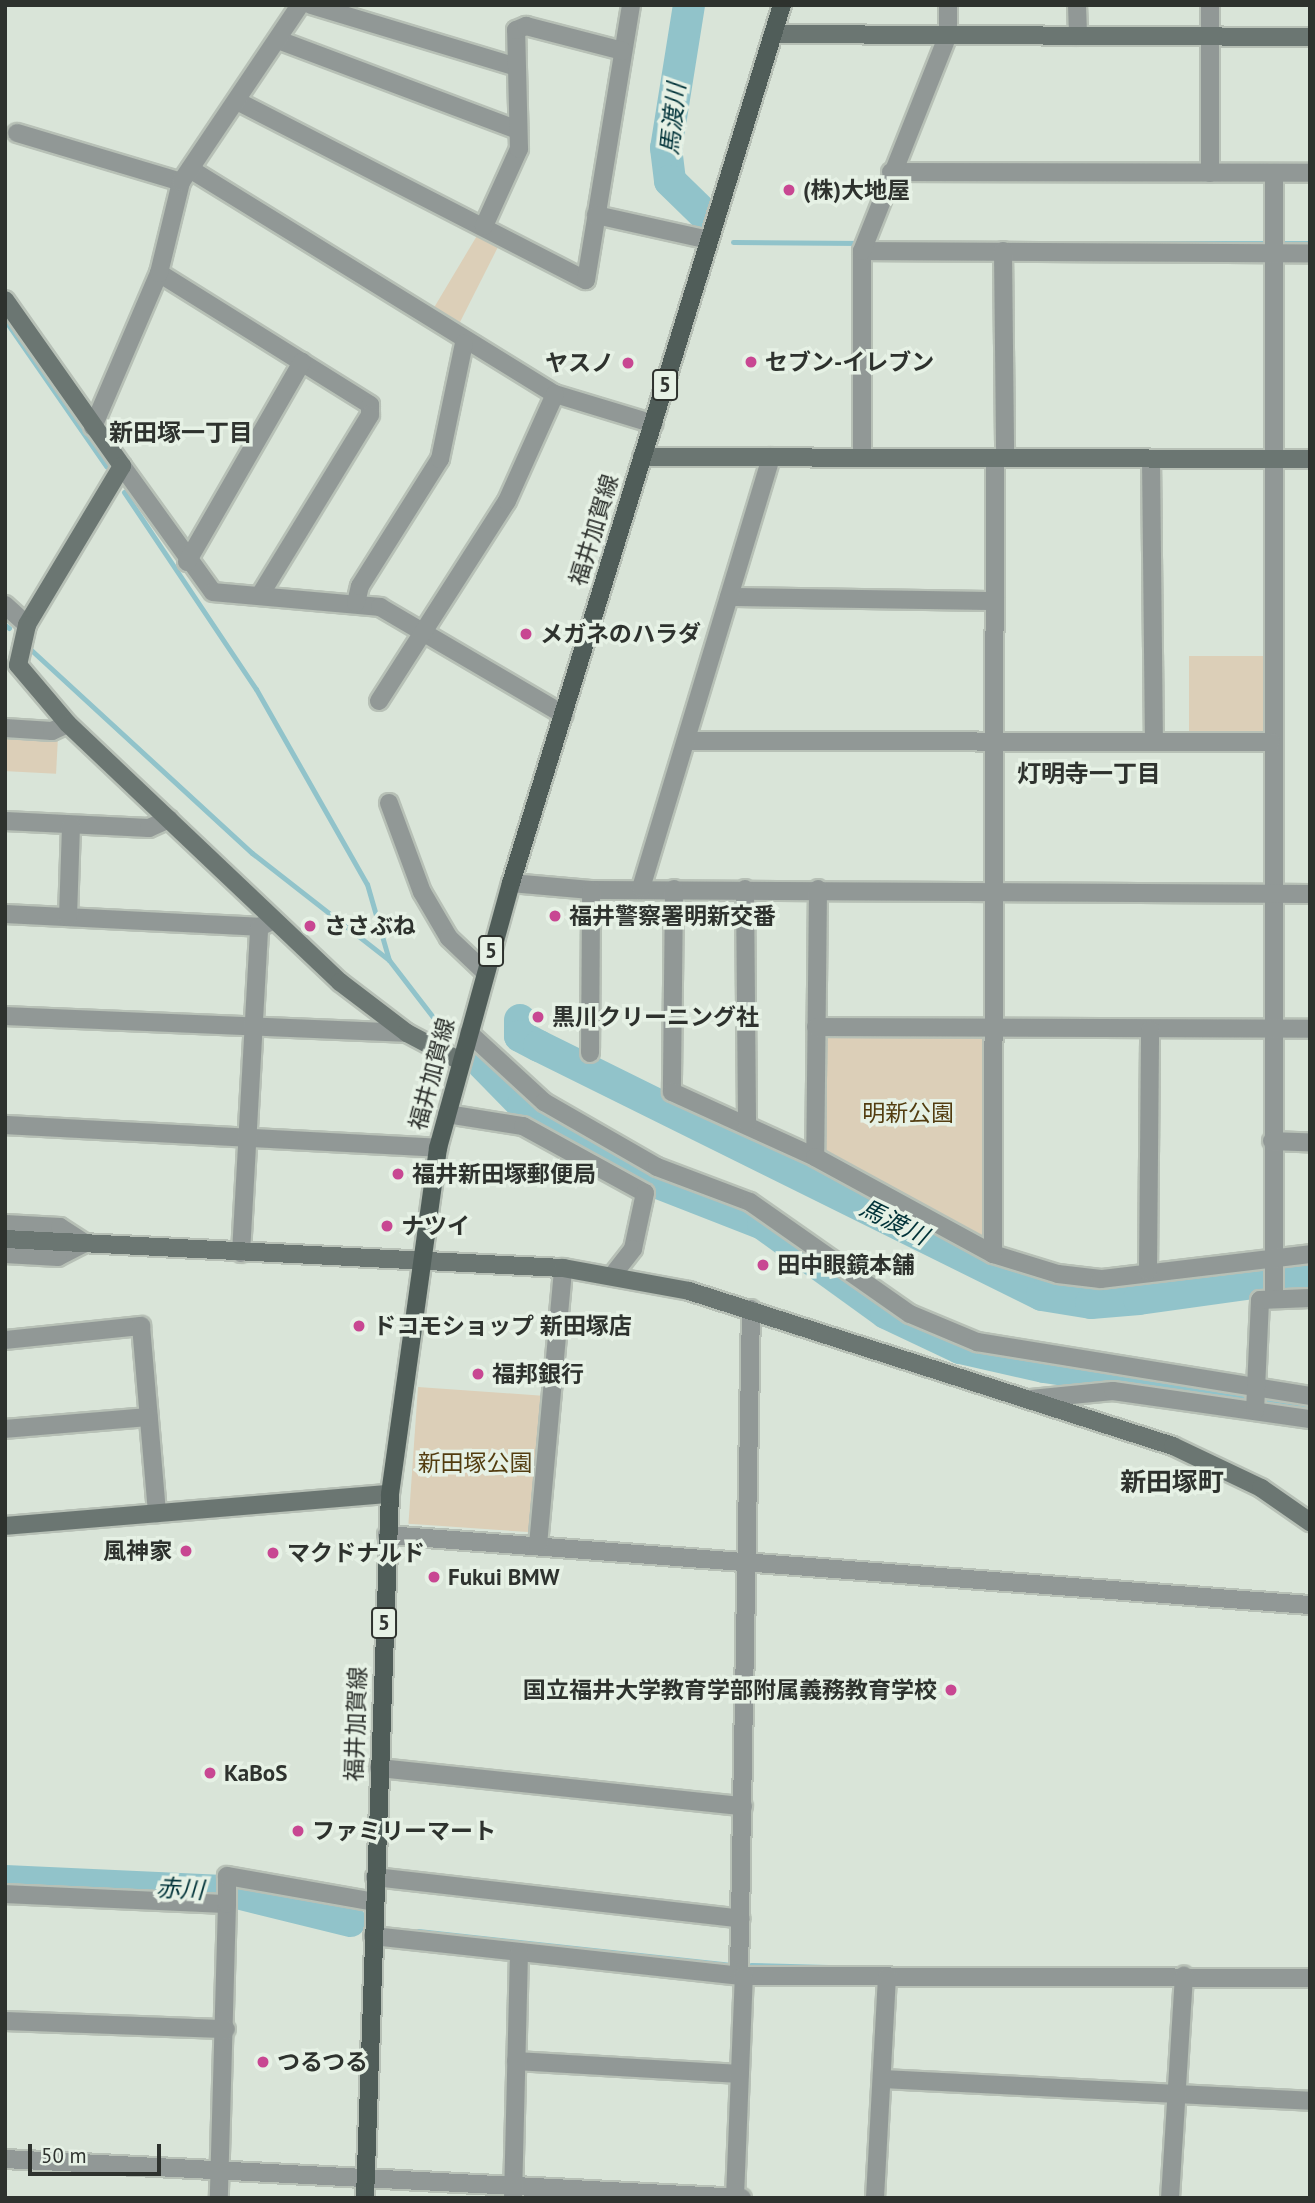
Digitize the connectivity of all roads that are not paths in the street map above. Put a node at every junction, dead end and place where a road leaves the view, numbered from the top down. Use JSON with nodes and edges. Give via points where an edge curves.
{"nodes":[{"id":1,"x":300,"y":5,"type":"edge"},
{"id":2,"x":311,"y":5,"type":"edge"},
{"id":3,"x":631,"y":5,"type":"edge"},
{"id":4,"x":782,"y":5,"type":"edge"},
{"id":5,"x":948,"y":5,"type":"edge"},
{"id":6,"x":1077,"y":5,"type":"edge"},
{"id":7,"x":1210,"y":5,"type":"edge"},
{"id":8,"x":774,"y":34,"type":"junction"},
{"id":9,"x":948,"y":35,"type":"junction"},
{"id":10,"x":1077,"y":36,"type":"junction"},
{"id":11,"x":1210,"y":37,"type":"junction"},
{"id":12,"x":1310,"y":37,"type":"edge"},
{"id":13,"x":281,"y":41,"type":"junction"},
{"id":14,"x":623,"y":51,"type":"junction"},
{"id":15,"x":513,"y":66,"type":"junction"},
{"id":16,"x":237,"y":101,"type":"junction"},
{"id":17,"x":518,"y":130,"type":"junction"},
{"id":18,"x":17,"y":133,"type":"dead end"},
{"id":19,"x":891,"y":172,"type":"junction"},
{"id":20,"x":1210,"y":173,"type":"junction"},
{"id":21,"x":1274,"y":173,"type":"junction"},
{"id":22,"x":1310,"y":173,"type":"edge"},
{"id":23,"x":185,"y":176,"type":"junction"},
{"id":24,"x":596,"y":215,"type":"junction"},
{"id":25,"x":484,"y":226,"type":"junction"},
{"id":26,"x":709,"y":240,"type":"junction"},
{"id":27,"x":862,"y":251,"type":"junction"},
{"id":28,"x":1003,"y":251,"type":"junction"},
{"id":29,"x":1273,"y":253,"type":"junction"},
{"id":30,"x":1310,"y":253,"type":"edge"},
{"id":31,"x":159,"y":273,"type":"junction"},
{"id":32,"x":5,"y":300,"type":"edge"},
{"id":33,"x":464,"y":343,"type":"junction"},
{"id":34,"x":302,"y":362,"type":"junction"},
{"id":35,"x":555,"y":394,"type":"junction"},
{"id":36,"x":654,"y":424,"type":"junction"},
{"id":37,"x":93,"y":427,"type":"junction"},
{"id":38,"x":642,"y":457,"type":"junction"},
{"id":39,"x":771,"y":457,"type":"junction"},
{"id":40,"x":862,"y":458,"type":"junction"},
{"id":41,"x":1000,"y":458,"type":"junction"},
{"id":42,"x":1151,"y":459,"type":"junction"},
{"id":43,"x":1270,"y":459,"type":"junction"},
{"id":44,"x":1310,"y":459,"type":"edge"},
{"id":45,"x":122,"y":466,"type":"junction"},
{"id":46,"x":187,"y":562,"type":"junction"},
{"id":47,"x":260,"y":596,"type":"junction"},
{"id":48,"x":729,"y":597,"type":"junction"},
{"id":49,"x":995,"y":601,"type":"junction"},
{"id":50,"x":356,"y":603,"type":"junction"},
{"id":51,"x":5,"y":605,"type":"edge"},
{"id":52,"x":27,"y":625,"type":"junction"},
{"id":53,"x":423,"y":632,"type":"junction"},
{"id":54,"x":379,"y":701,"type":"dead end"},
{"id":55,"x":564,"y":715,"type":"junction"},
{"id":56,"x":68,"y":724,"type":"junction"},
{"id":57,"x":5,"y":727,"type":"edge"},
{"id":58,"x":686,"y":741,"type":"junction"},
{"id":59,"x":994,"y":741,"type":"junction"},
{"id":60,"x":1154,"y":741,"type":"junction"},
{"id":61,"x":1271,"y":742,"type":"junction"},
{"id":62,"x":389,"y":803,"type":"dead end"},
{"id":63,"x":169,"y":819,"type":"junction"},
{"id":64,"x":5,"y":821,"type":"edge"},
{"id":65,"x":71,"y":825,"type":"junction"},
{"id":66,"x":513,"y":877,"type":"junction"},
{"id":67,"x":641,"y":888,"type":"junction"},
{"id":68,"x":674,"y":889,"type":"junction"},
{"id":69,"x":745,"y":889,"type":"junction"},
{"id":70,"x":818,"y":889,"type":"junction"},
{"id":71,"x":591,"y":890,"type":"junction"},
{"id":72,"x":994,"y":890,"type":"junction"},
{"id":73,"x":1271,"y":893,"type":"junction"},
{"id":74,"x":1310,"y":894,"type":"edge"},
{"id":75,"x":5,"y":914,"type":"edge"},
{"id":76,"x":68,"y":917,"type":"junction"},
{"id":77,"x":267,"y":924,"type":"junction"},
{"id":78,"x":485,"y":972,"type":"junction"},
{"id":79,"x":5,"y":1016,"type":"edge"},
{"id":80,"x":816,"y":1027,"type":"junction"},
{"id":81,"x":993,"y":1028,"type":"junction"},
{"id":82,"x":253,"y":1029,"type":"junction"},
{"id":83,"x":1150,"y":1030,"type":"junction"},
{"id":84,"x":1272,"y":1030,"type":"junction"},
{"id":85,"x":1310,"y":1030,"type":"edge"},
{"id":86,"x":407,"y":1033,"type":"junction"},
{"id":87,"x":464,"y":1047,"type":"junction"},
{"id":88,"x":590,"y":1053,"type":"dead end"},
{"id":89,"x":447,"y":1114,"type":"junction"},
{"id":90,"x":747,"y":1123,"type":"junction"},
{"id":91,"x":5,"y":1125,"type":"edge"},
{"id":92,"x":248,"y":1138,"type":"junction"},
{"id":93,"x":1272,"y":1141,"type":"junction"},
{"id":94,"x":1310,"y":1142,"type":"edge"},
{"id":95,"x":438,"y":1148,"type":"junction"},
{"id":96,"x":814,"y":1157,"type":"junction"},
{"id":97,"x":5,"y":1224,"type":"edge"},
{"id":98,"x":5,"y":1239,"type":"edge"},
{"id":99,"x":85,"y":1243,"type":"junction"},
{"id":100,"x":241,"y":1253,"type":"junction"},
{"id":101,"x":5,"y":1254,"type":"edge"},
{"id":102,"x":993,"y":1254,"type":"junction"},
{"id":103,"x":1310,"y":1254,"type":"edge"},
{"id":104,"x":1272,"y":1258,"type":"junction"},
{"id":105,"x":418,"y":1261,"type":"junction"},
{"id":106,"x":563,"y":1268,"type":"junction"},
{"id":107,"x":1148,"y":1271,"type":"junction"},
{"id":108,"x":613,"y":1275,"type":"junction"},
{"id":109,"x":1275,"y":1297,"type":"junction"},
{"id":110,"x":1310,"y":1298,"type":"edge"},
{"id":111,"x":751,"y":1309,"type":"junction"},
{"id":112,"x":5,"y":1340,"type":"edge"},
{"id":113,"x":1259,"y":1384,"type":"junction"},
{"id":114,"x":1310,"y":1395,"type":"edge"},
{"id":115,"x":1031,"y":1399,"type":"junction"},
{"id":116,"x":1255,"y":1411,"type":"junction"},
{"id":117,"x":149,"y":1417,"type":"junction"},
{"id":118,"x":1310,"y":1419,"type":"edge"},
{"id":119,"x":5,"y":1429,"type":"edge"},
{"id":120,"x":390,"y":1494,"type":"junction"},
{"id":121,"x":157,"y":1513,"type":"junction"},
{"id":122,"x":1310,"y":1522,"type":"edge"},
{"id":123,"x":5,"y":1526,"type":"edge"},
{"id":124,"x":387,"y":1535,"type":"junction"},
{"id":125,"x":538,"y":1545,"type":"junction"},
{"id":126,"x":750,"y":1558,"type":"junction"},
{"id":127,"x":1310,"y":1605,"type":"edge"},
{"id":128,"x":379,"y":1768,"type":"junction"},
{"id":129,"x":743,"y":1806,"type":"junction"},
{"id":130,"x":375,"y":1877,"type":"junction"},
{"id":131,"x":5,"y":1894,"type":"edge"},
{"id":132,"x":374,"y":1902,"type":"junction"},
{"id":133,"x":227,"y":1904,"type":"junction"},
{"id":134,"x":741,"y":1919,"type":"junction"},
{"id":135,"x":373,"y":1936,"type":"junction"},
{"id":136,"x":519,"y":1952,"type":"junction"},
{"id":137,"x":1184,"y":1975,"type":"junction"},
{"id":138,"x":742,"y":1976,"type":"junction"},
{"id":139,"x":887,"y":1976,"type":"junction"},
{"id":140,"x":1310,"y":1979,"type":"edge"},
{"id":141,"x":5,"y":2021,"type":"edge"},
{"id":142,"x":226,"y":2029,"type":"junction"},
{"id":143,"x":516,"y":2061,"type":"junction"},
{"id":144,"x":740,"y":2074,"type":"junction"},
{"id":145,"x":882,"y":2079,"type":"junction"},
{"id":146,"x":1177,"y":2094,"type":"junction"},
{"id":147,"x":1310,"y":2101,"type":"edge"},
{"id":148,"x":5,"y":2159,"type":"edge"},
{"id":149,"x":220,"y":2172,"type":"junction"},
{"id":150,"x":365,"y":2178,"type":"junction"},
{"id":151,"x":513,"y":2192,"type":"edge"},
{"id":152,"x":735,"y":2197,"type":"edge"},
{"id":153,"x":219,"y":2198,"type":"edge"},
{"id":154,"x":365,"y":2198,"type":"edge"},
{"id":155,"x":742,"y":2198,"type":"edge"},
{"id":156,"x":875,"y":2198,"type":"edge"},
{"id":157,"x":1170,"y":2198,"type":"edge"}],
"edges":[{"from":1,"to":13,"type":"street"},
{"from":2,"to":15,"type":"street"},
{"from":3,"to":14,"type":"street"},
{"from":4,"to":8,"type":"main road","name":"福井加賀線","number":"5"},
{"from":5,"to":9,"type":"street"},
{"from":6,"to":10,"type":"street"},
{"from":7,"to":11,"type":"street"},
{"from":8,"to":9,"type":"street"},
{"from":8,"to":26,"type":"main road","name":"福井加賀線","number":"5"},
{"from":9,"to":10,"type":"street"},
{"from":9,"to":19,"type":"street"},
{"from":10,"to":11,"type":"street"},
{"from":11,"to":12,"type":"street"},
{"from":11,"to":20,"type":"street"},
{"from":13,"to":16,"type":"street"},
{"from":13,"to":17,"type":"street"},
{"from":14,"to":15,"type":"street","via":[[526,26],[516,30]]},
{"from":14,"to":24,"type":"street"},
{"from":15,"to":17,"type":"street"},
{"from":16,"to":23,"type":"street"},
{"from":16,"to":25,"type":"street"},
{"from":17,"to":25,"type":"street","via":[[519,149]]},
{"from":18,"to":23,"type":"street"},
{"from":19,"to":20,"type":"street"},
{"from":19,"to":27,"type":"street"},
{"from":20,"to":21,"type":"street"},
{"from":21,"to":22,"type":"street"},
{"from":21,"to":29,"type":"street"},
{"from":23,"to":31,"type":"street"},
{"from":23,"to":33,"type":"street"},
{"from":24,"to":25,"type":"street","via":[[586,280]]},
{"from":24,"to":26,"type":"street"},
{"from":26,"to":36,"type":"main road","name":"福井加賀線","number":"5"},
{"from":27,"to":28,"type":"street"},
{"from":27,"to":40,"type":"street"},
{"from":28,"to":29,"type":"street"},
{"from":28,"to":41,"type":"street"},
{"from":29,"to":30,"type":"street"},
{"from":29,"to":43,"type":"street"},
{"from":31,"to":34,"type":"street"},
{"from":31,"to":37,"type":"street"},
{"from":32,"to":37,"type":"street"},
{"from":33,"to":35,"type":"street"},
{"from":33,"to":50,"type":"street","via":[[440,459],[360,586]]},
{"from":34,"to":46,"type":"street"},
{"from":34,"to":47,"type":"street","via":[[370,405],[370,415]]},
{"from":35,"to":36,"type":"street"},
{"from":35,"to":53,"type":"street","via":[[507,501]]},
{"from":36,"to":38,"type":"main road","name":"福井加賀線","number":"5"},
{"from":37,"to":45,"type":"street"},
{"from":38,"to":39,"type":"street"},
{"from":38,"to":55,"type":"main road","name":"福井加賀線","number":"5"},
{"from":39,"to":40,"type":"street"},
{"from":39,"to":48,"type":"street"},
{"from":40,"to":41,"type":"street"},
{"from":41,"to":42,"type":"street"},
{"from":41,"to":49,"type":"street"},
{"from":42,"to":43,"type":"street"},
{"from":42,"to":60,"type":"street"},
{"from":43,"to":44,"type":"street"},
{"from":43,"to":61,"type":"street"},
{"from":45,"to":46,"type":"street"},
{"from":45,"to":52,"type":"street"},
{"from":46,"to":47,"type":"street","via":[[213,592]]},
{"from":47,"to":50,"type":"street"},
{"from":48,"to":49,"type":"street"},
{"from":48,"to":58,"type":"street"},
{"from":49,"to":59,"type":"street"},
{"from":50,"to":53,"type":"street","via":[[380,607]]},
{"from":51,"to":52,"type":"street"},
{"from":52,"to":56,"type":"street","via":[[18,665]]},
{"from":53,"to":54,"type":"street"},
{"from":53,"to":55,"type":"street"},
{"from":55,"to":66,"type":"main road","name":"福井加賀線","number":"5"},
{"from":56,"to":57,"type":"street","via":[[52,731]]},
{"from":56,"to":63,"type":"street"},
{"from":58,"to":59,"type":"street"},
{"from":58,"to":67,"type":"street"},
{"from":59,"to":60,"type":"street"},
{"from":59,"to":72,"type":"street"},
{"from":60,"to":61,"type":"street"},
{"from":61,"to":73,"type":"street"},
{"from":62,"to":78,"type":"street","via":[[422,892],[449,938]]},
{"from":63,"to":65,"type":"street","via":[[149,828]]},
{"from":63,"to":77,"type":"street"},
{"from":64,"to":65,"type":"street"},
{"from":65,"to":76,"type":"street"},
{"from":66,"to":71,"type":"street"},
{"from":66,"to":78,"type":"main road","name":"福井加賀線","number":"5"},
{"from":67,"to":68,"type":"street"},
{"from":67,"to":71,"type":"street"},
{"from":68,"to":69,"type":"street"},
{"from":68,"to":90,"type":"street","via":[[673,1092]]},
{"from":69,"to":70,"type":"street"},
{"from":69,"to":90,"type":"street"},
{"from":70,"to":72,"type":"street"},
{"from":70,"to":80,"type":"street"},
{"from":71,"to":88,"type":"street"},
{"from":72,"to":73,"type":"street"},
{"from":72,"to":81,"type":"street"},
{"from":73,"to":74,"type":"street"},
{"from":73,"to":84,"type":"street"},
{"from":75,"to":76,"type":"street"},
{"from":76,"to":77,"type":"street"},
{"from":77,"to":82,"type":"street"},
{"from":77,"to":86,"type":"street"},
{"from":78,"to":87,"type":"main road","name":"福井加賀線","number":"5"},
{"from":79,"to":82,"type":"street"},
{"from":80,"to":81,"type":"street"},
{"from":80,"to":96,"type":"street"},
{"from":81,"to":83,"type":"street"},
{"from":81,"to":102,"type":"street"},
{"from":82,"to":86,"type":"street"},
{"from":82,"to":92,"type":"street"},
{"from":83,"to":84,"type":"street"},
{"from":83,"to":107,"type":"street"},
{"from":84,"to":85,"type":"street"},
{"from":84,"to":93,"type":"street"},
{"from":86,"to":87,"type":"street"},
{"from":87,"to":89,"type":"main road","name":"福井加賀線","number":"5"},
{"from":87,"to":113,"type":"street","via":[[635,1156],[750,1202],[910,1314],[977,1342]]},
{"from":89,"to":95,"type":"main road","name":"福井加賀線","number":"5"},
{"from":89,"to":108,"type":"street","via":[[523,1126],[645,1193],[633,1249]]},
{"from":90,"to":96,"type":"street"},
{"from":91,"to":92,"type":"street"},
{"from":92,"to":95,"type":"street"},
{"from":92,"to":100,"type":"street"},
{"from":93,"to":94,"type":"street"},
{"from":93,"to":104,"type":"street"},
{"from":95,"to":105,"type":"main road","name":"福井加賀線","number":"5"},
{"from":96,"to":102,"type":"street"},
{"from":97,"to":99,"type":"street","via":[[60,1227]]},
{"from":98,"to":99,"type":"street"},
{"from":99,"to":100,"type":"street"},
{"from":99,"to":101,"type":"street","via":[[58,1257]]},
{"from":100,"to":105,"type":"street"},
{"from":102,"to":107,"type":"street","via":[[1077,1278]]},
{"from":103,"to":104,"type":"street"},
{"from":104,"to":107,"type":"street"},
{"from":104,"to":109,"type":"street"},
{"from":105,"to":106,"type":"street"},
{"from":105,"to":120,"type":"main road","name":"福井加賀線","number":"5"},
{"from":106,"to":108,"type":"street"},
{"from":106,"to":125,"type":"street"},
{"from":108,"to":111,"type":"street"},
{"from":109,"to":110,"type":"street"},
{"from":109,"to":113,"type":"street","via":[[1260,1300]]},
{"from":111,"to":115,"type":"street"},
{"from":111,"to":126,"type":"street"},
{"from":112,"to":117,"type":"street","via":[[141,1326]]},
{"from":113,"to":114,"type":"street"},
{"from":113,"to":116,"type":"street"},
{"from":115,"to":116,"type":"street","via":[[1113,1391]]},
{"from":115,"to":122,"type":"street","via":[[1173,1446],[1261,1488]]},
{"from":116,"to":118,"type":"street"},
{"from":117,"to":119,"type":"street"},
{"from":117,"to":121,"type":"street"},
{"from":120,"to":121,"type":"street"},
{"from":120,"to":124,"type":"main road","name":"福井加賀線","number":"5"},
{"from":121,"to":123,"type":"street"},
{"from":124,"to":125,"type":"street"},
{"from":124,"to":128,"type":"main road","name":"福井加賀線","number":"5"},
{"from":125,"to":126,"type":"street"},
{"from":126,"to":127,"type":"street"},
{"from":126,"to":129,"type":"street"},
{"from":128,"to":129,"type":"street"},
{"from":128,"to":130,"type":"main road","name":"福井加賀線","number":"5"},
{"from":129,"to":134,"type":"street"},
{"from":130,"to":132,"type":"main road","name":"福井加賀線","number":"5"},
{"from":130,"to":134,"type":"street"},
{"from":131,"to":133,"type":"street"},
{"from":132,"to":133,"type":"street","via":[[227,1877]]},
{"from":132,"to":135,"type":"main road","name":"福井加賀線","number":"5"},
{"from":133,"to":142,"type":"street"},
{"from":134,"to":138,"type":"street"},
{"from":135,"to":136,"type":"street"},
{"from":135,"to":150,"type":"main road","name":"福井加賀線","number":"5"},
{"from":136,"to":138,"type":"street"},
{"from":136,"to":143,"type":"street"},
{"from":137,"to":139,"type":"street"},
{"from":137,"to":140,"type":"street"},
{"from":137,"to":146,"type":"street"},
{"from":138,"to":139,"type":"street"},
{"from":138,"to":144,"type":"street"},
{"from":139,"to":145,"type":"street"},
{"from":141,"to":142,"type":"street"},
{"from":142,"to":149,"type":"street"},
{"from":143,"to":144,"type":"street"},
{"from":143,"to":151,"type":"street"},
{"from":144,"to":152,"type":"street"},
{"from":145,"to":146,"type":"street"},
{"from":145,"to":156,"type":"street"},
{"from":146,"to":147,"type":"street"},
{"from":146,"to":157,"type":"street"},
{"from":148,"to":149,"type":"street"},
{"from":149,"to":150,"type":"street"},
{"from":149,"to":153,"type":"street"},
{"from":150,"to":151,"type":"street"},
{"from":150,"to":154,"type":"main road","name":"福井加賀線","number":"5"},
{"from":151,"to":152,"type":"street"},
{"from":152,"to":155,"type":"street"}]}
